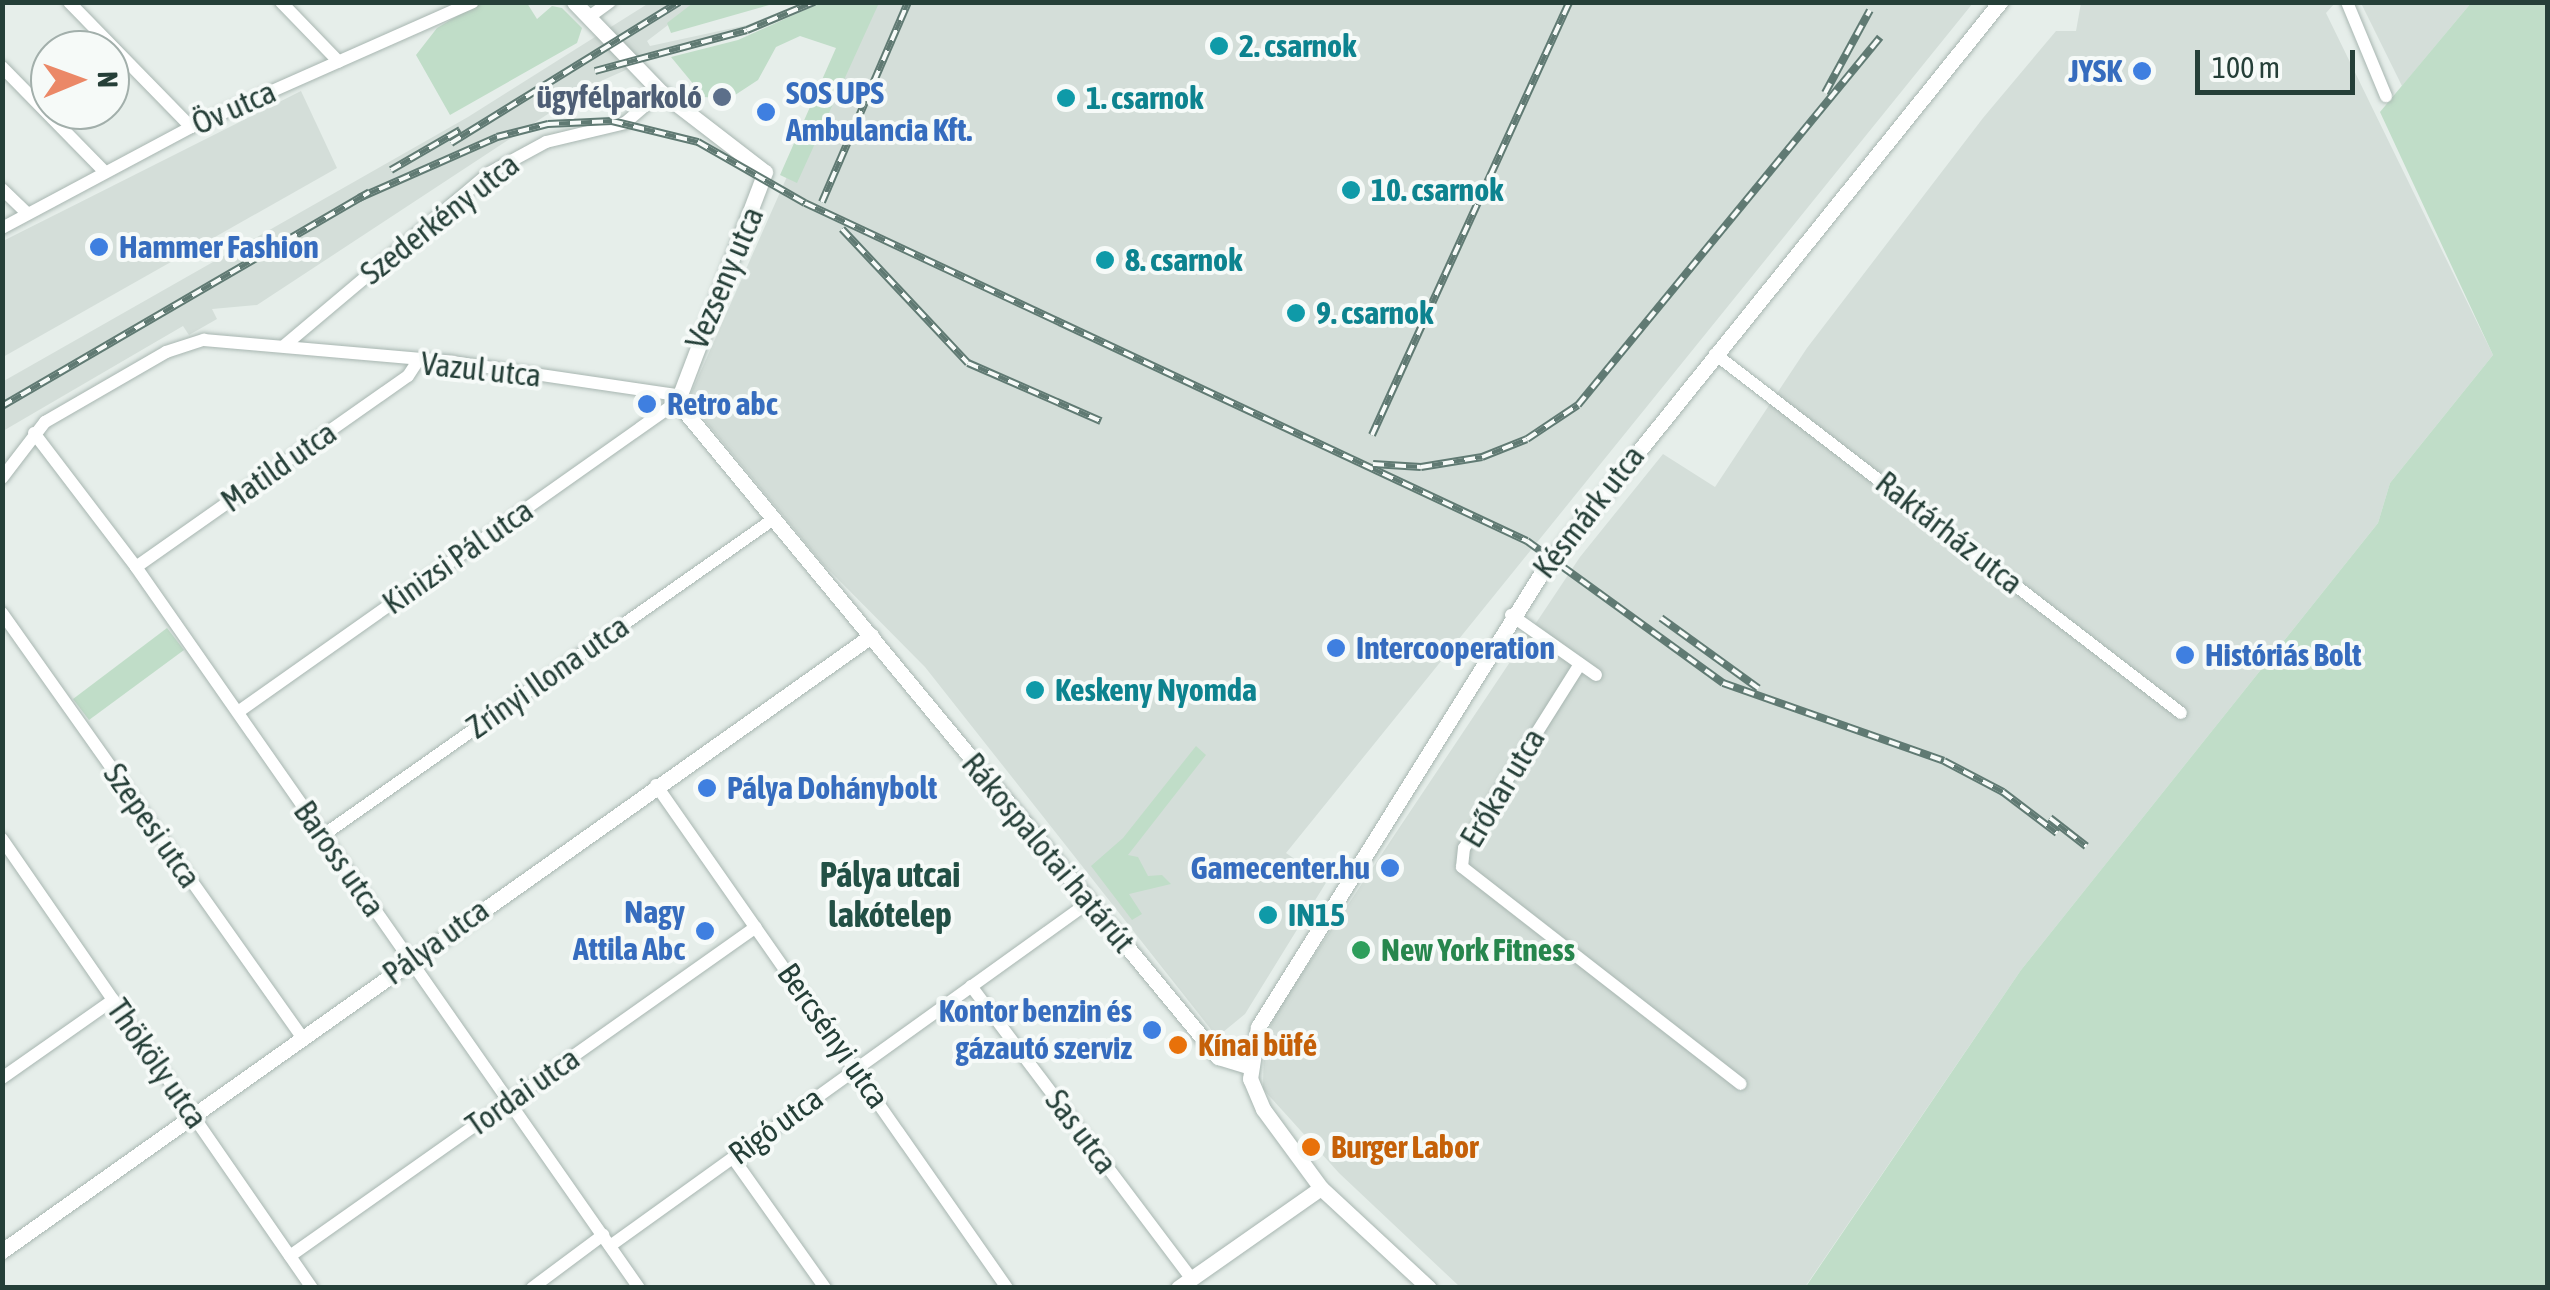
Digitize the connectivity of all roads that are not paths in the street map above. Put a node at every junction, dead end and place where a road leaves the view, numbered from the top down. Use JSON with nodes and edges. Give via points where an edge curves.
{"nodes":[{"id":1,"x":69,"y":2,"type":"edge"},
{"id":2,"x":281,"y":2,"type":"edge"},
{"id":3,"x":473,"y":2,"type":"edge"},
{"id":4,"x":574,"y":2,"type":"edge"},
{"id":5,"x":610,"y":2,"type":"edge"},
{"id":6,"x":2000,"y":2,"type":"edge"},
{"id":7,"x":2347,"y":2,"type":"edge"},
{"id":8,"x":588,"y":17,"type":"junction"},
{"id":9,"x":339,"y":62,"type":"junction"},
{"id":10,"x":2,"y":67,"type":"edge"},
{"id":11,"x":661,"y":92,"type":"junction"},
{"id":12,"x":2386,"y":96,"type":"dead end"},
{"id":13,"x":192,"y":127,"type":"junction"},
{"id":14,"x":105,"y":172,"type":"junction"},
{"id":15,"x":2,"y":189,"type":"edge"},
{"id":16,"x":26,"y":214,"type":"junction"},
{"id":17,"x":2,"y":228,"type":"edge"},
{"id":18,"x":285,"y":345,"type":"junction"},
{"id":19,"x":1715,"y":354,"type":"junction"},
{"id":20,"x":418,"y":362,"type":"junction"},
{"id":21,"x":677,"y":399,"type":"junction"},
{"id":22,"x":34,"y":433,"type":"junction"},
{"id":23,"x":2,"y":478,"type":"edge"},
{"id":24,"x":775,"y":518,"type":"junction"},
{"id":25,"x":136,"y":567,"type":"junction"},
{"id":26,"x":2,"y":613,"type":"edge"},
{"id":27,"x":1511,"y":616,"type":"junction"},
{"id":28,"x":871,"y":636,"type":"junction"},
{"id":29,"x":1580,"y":664,"type":"junction"},
{"id":30,"x":1596,"y":676,"type":"dead end"},
{"id":31,"x":238,"y":712,"type":"junction"},
{"id":32,"x":2181,"y":713,"type":"dead end"},
{"id":33,"x":656,"y":786,"type":"junction"},
{"id":34,"x":322,"y":836,"type":"junction"},
{"id":35,"x":2,"y":839,"type":"edge"},
{"id":36,"x":1089,"y":902,"type":"junction"},
{"id":37,"x":756,"y":926,"type":"junction"},
{"id":38,"x":410,"y":960,"type":"junction"},
{"id":39,"x":970,"y":986,"type":"junction"},
{"id":40,"x":113,"y":1000,"type":"junction"},
{"id":41,"x":302,"y":1038,"type":"junction"},
{"id":42,"x":1250,"y":1067,"type":"junction"},
{"id":43,"x":856,"y":1068,"type":"junction"},
{"id":44,"x":2,"y":1078,"type":"edge"},
{"id":45,"x":1741,"y":1084,"type":"dead end"},
{"id":46,"x":510,"y":1102,"type":"junction"},
{"id":47,"x":192,"y":1116,"type":"junction"},
{"id":48,"x":732,"y":1158,"type":"junction"},
{"id":49,"x":1322,"y":1188,"type":"junction"},
{"id":50,"x":606,"y":1240,"type":"junction"},
{"id":51,"x":2,"y":1251,"type":"edge"},
{"id":52,"x":290,"y":1256,"type":"junction"},
{"id":53,"x":1185,"y":1283,"type":"edge"},
{"id":54,"x":312,"y":1288,"type":"edge"},
{"id":55,"x":532,"y":1288,"type":"edge"},
{"id":56,"x":639,"y":1288,"type":"edge"},
{"id":57,"x":825,"y":1288,"type":"edge"},
{"id":58,"x":1008,"y":1288,"type":"edge"},
{"id":59,"x":1429,"y":1288,"type":"edge"}],
"edges":[{"from":1,"to":13,"type":"street"},
{"from":2,"to":9,"type":"street"},
{"from":3,"to":9,"type":"street","name":"Öv utca"},
{"from":4,"to":8,"type":"street"},
{"from":5,"to":8,"type":"street"},
{"from":6,"to":19,"type":"street","name":"Késmárk utca"},
{"from":7,"to":12,"type":"street"},
{"from":8,"to":11,"type":"street"},
{"from":9,"to":13,"type":"street","name":"Öv utca"},
{"from":10,"to":14,"type":"street"},
{"from":11,"to":18,"type":"street","name":"Szederkény utca","via":[[624,123],[546,142],[498,167]]},
{"from":11,"to":21,"type":"street","name":"Vezseny utca","via":[[759,162],[766,183]]},
{"from":13,"to":14,"type":"street","name":"Öv utca"},
{"from":14,"to":16,"type":"street","name":"Öv utca"},
{"from":15,"to":16,"type":"street"},
{"from":16,"to":17,"type":"street","name":"Öv utca"},
{"from":18,"to":20,"type":"street","name":"Vazul utca"},
{"from":18,"to":22,"type":"street","name":"Vazul utca","via":[[224,340],[178,346]]},
{"from":19,"to":27,"type":"street","name":"Késmárk utca"},
{"from":19,"to":32,"type":"street","name":"Raktárház utca"},
{"from":20,"to":21,"type":"street","name":"Vazul utca"},
{"from":20,"to":25,"type":"street","name":"Matild utca","via":[[408,376]]},
{"from":21,"to":24,"type":"street","name":"Rákospalotai határút"},
{"from":21,"to":31,"type":"street","name":"Kinizsi Pál utca"},
{"from":22,"to":23,"type":"street"},
{"from":22,"to":25,"type":"street","name":"Baross utca"},
{"from":24,"to":28,"type":"street","name":"Rákospalotai határút"},
{"from":24,"to":34,"type":"street","name":"Zrínyi Ilona utca"},
{"from":25,"to":31,"type":"street","name":"Baross utca"},
{"from":26,"to":41,"type":"street","name":"Szepesi utca"},
{"from":27,"to":29,"type":"street"},
{"from":27,"to":42,"type":"street","name":"Késmárk utca","via":[[1267,1008]]},
{"from":28,"to":33,"type":"street","name":"Pálya utca"},
{"from":28,"to":36,"type":"street","name":"Rákospalotai határút"},
{"from":29,"to":30,"type":"street"},
{"from":29,"to":45,"type":"street","name":"Erőkar utca","via":[[1464,848],[1462,867]]},
{"from":31,"to":34,"type":"street","name":"Baross utca"},
{"from":33,"to":37,"type":"street","name":"Bercsényi utca"},
{"from":33,"to":38,"type":"street","name":"Pálya utca"},
{"from":34,"to":38,"type":"street","name":"Baross utca"},
{"from":35,"to":40,"type":"street","name":"Thököly utca"},
{"from":36,"to":39,"type":"street","name":"Rigó utca"},
{"from":36,"to":42,"type":"street","name":"Rákospalotai határút","via":[[1218,1058]]},
{"from":37,"to":43,"type":"street","name":"Bercsényi utca"},
{"from":37,"to":46,"type":"street","name":"Tordai utca"},
{"from":38,"to":41,"type":"street","name":"Pálya utca"},
{"from":38,"to":46,"type":"street","name":"Baross utca"},
{"from":39,"to":43,"type":"street","name":"Rigó utca"},
{"from":39,"to":53,"type":"street","name":"Sas utca"},
{"from":40,"to":44,"type":"street"},
{"from":40,"to":47,"type":"street","name":"Thököly utca"},
{"from":41,"to":47,"type":"street","name":"Pálya utca"},
{"from":42,"to":49,"type":"street","via":[[1262,1109]]},
{"from":43,"to":48,"type":"street","name":"Rigó utca"},
{"from":43,"to":58,"type":"street","name":"Bercsényi utca"},
{"from":46,"to":50,"type":"street","name":"Baross utca"},
{"from":46,"to":52,"type":"street","name":"Tordai utca"},
{"from":47,"to":51,"type":"street","name":"Pálya utca"},
{"from":47,"to":52,"type":"street","name":"Thököly utca"},
{"from":48,"to":50,"type":"street","name":"Rigó utca"},
{"from":48,"to":57,"type":"street"},
{"from":49,"to":53,"type":"street"},
{"from":49,"to":59,"type":"street"},
{"from":50,"to":55,"type":"street","name":"Rigó utca"},
{"from":50,"to":56,"type":"street","name":"Baross utca"},
{"from":52,"to":54,"type":"street","name":"Thököly utca"}]}
